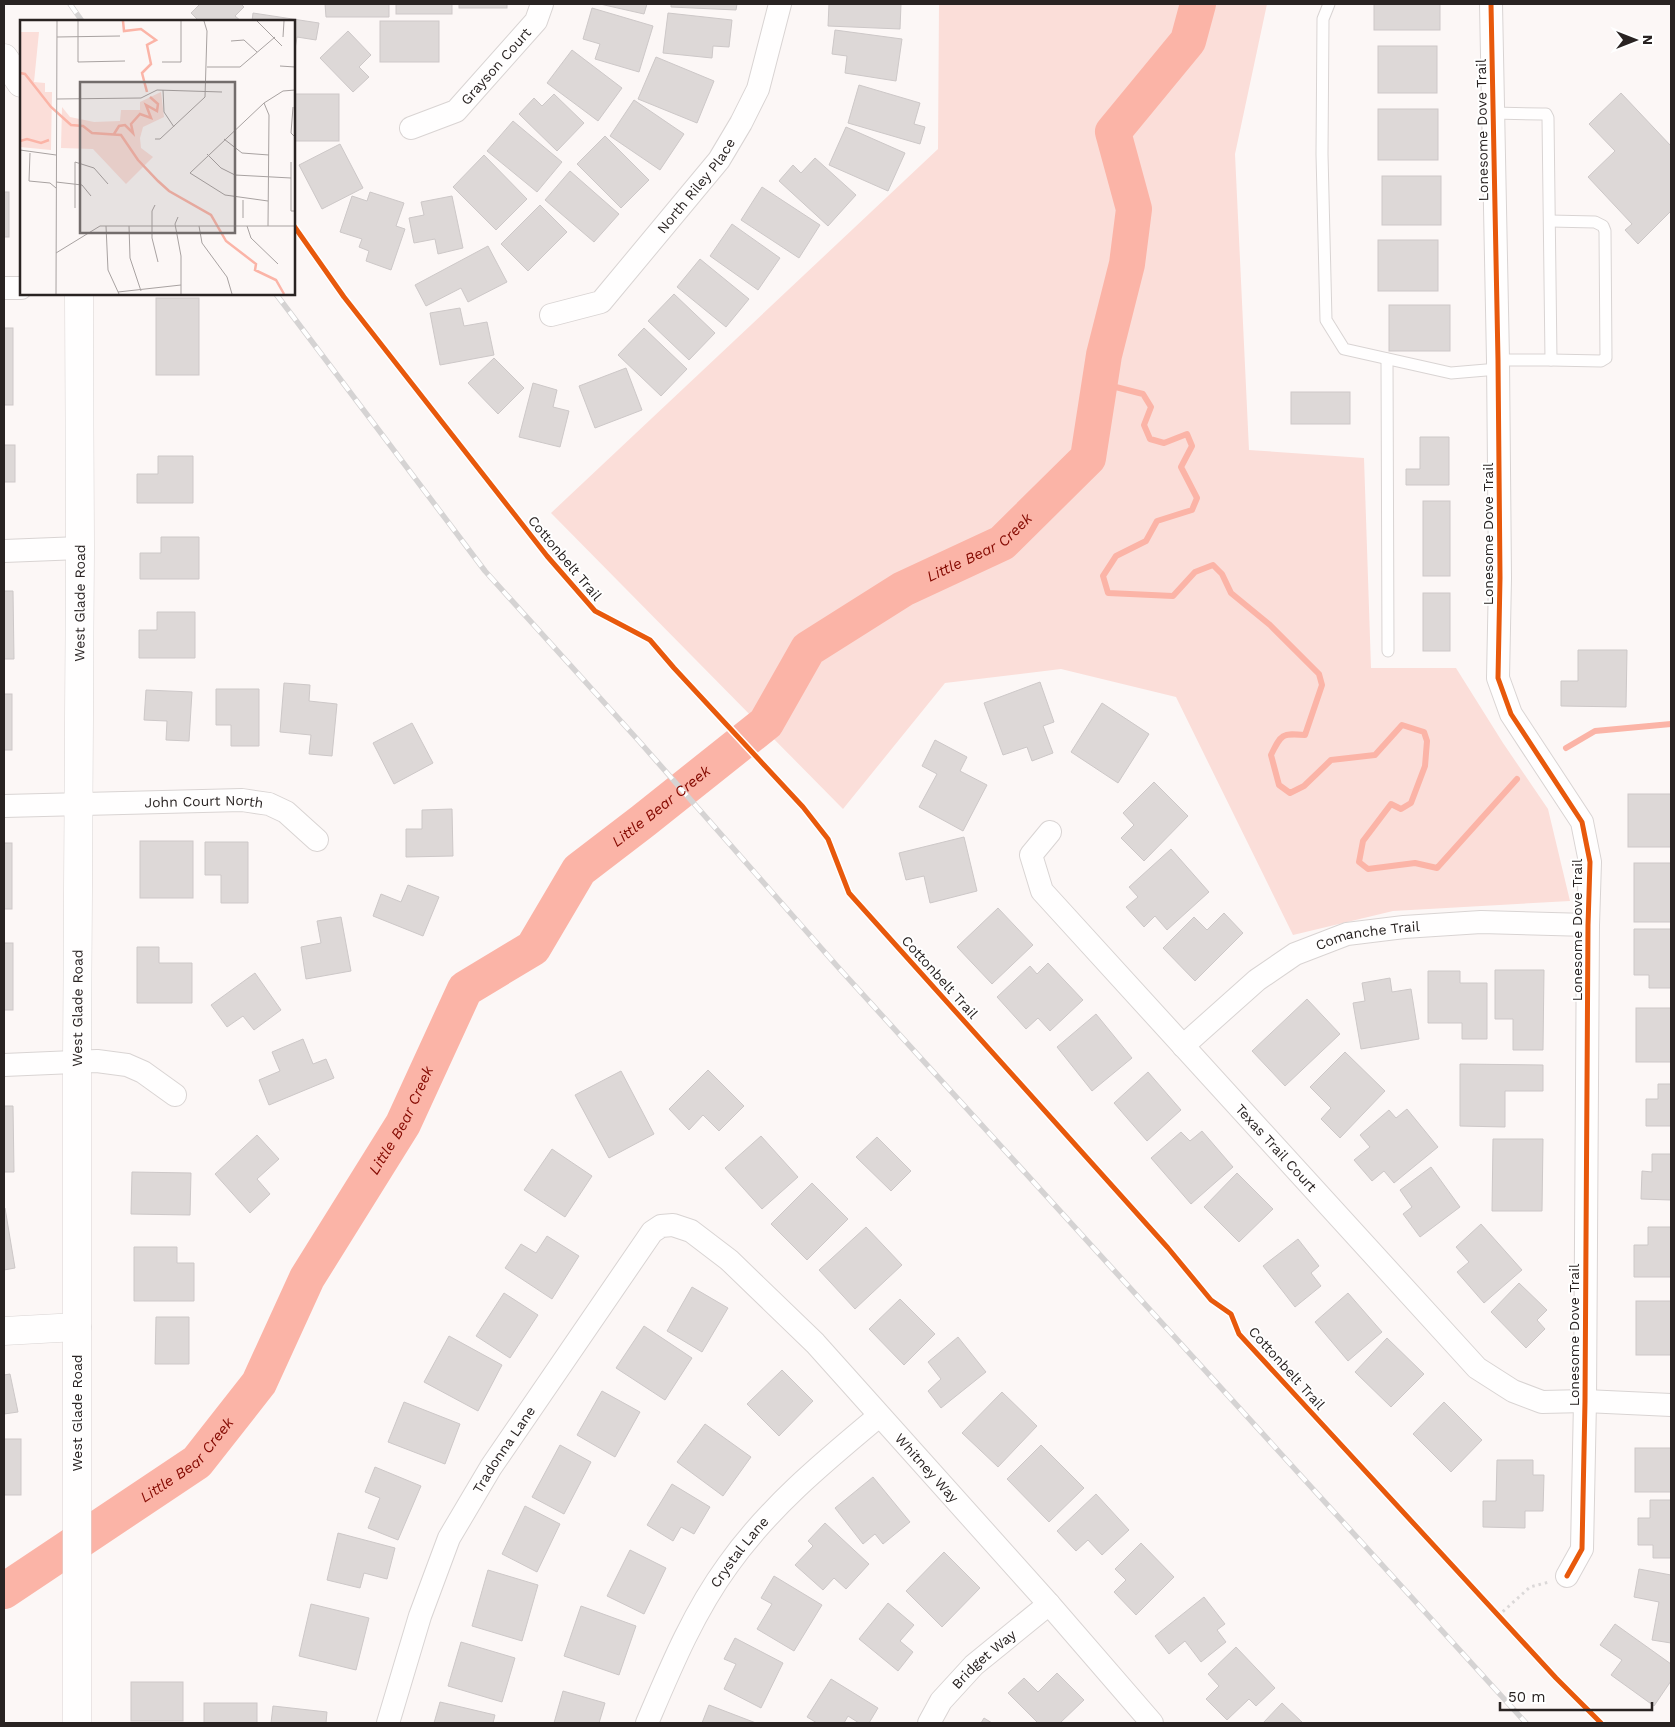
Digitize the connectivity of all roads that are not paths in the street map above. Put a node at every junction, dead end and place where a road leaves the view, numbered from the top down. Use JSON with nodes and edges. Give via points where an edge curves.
{"nodes":[{"id":1,"x":542,"y":4,"type":"edge"},
{"id":2,"x":780,"y":4,"type":"edge"},
{"id":3,"x":1329,"y":4,"type":"edge"},
{"id":4,"x":1491,"y":4,"type":"edge"},
{"id":5,"x":4,"y":58,"type":"edge"},
{"id":6,"x":20,"y":82,"type":"edge"},
{"id":7,"x":1493,"y":113,"type":"junction"},
{"id":8,"x":411,"y":128,"type":"dead end"},
{"id":9,"x":1550,"y":221,"type":"junction"},
{"id":10,"x":4,"y":288,"type":"edge"},
{"id":11,"x":20,"y":288,"type":"edge"},
{"id":12,"x":78,"y":295,"type":"edge"},
{"id":13,"x":551,"y":315,"type":"dead end"},
{"id":14,"x":1387,"y":359,"type":"junction"},
{"id":15,"x":1551,"y":360,"type":"junction"},
{"id":16,"x":1498,"y":364,"type":"junction"},
{"id":17,"x":80,"y":548,"type":"junction"},
{"id":18,"x":4,"y":551,"type":"edge"},
{"id":19,"x":1388,"y":651,"type":"dead end"},
{"id":20,"x":79,"y":805,"type":"junction"},
{"id":21,"x":4,"y":806,"type":"edge"},
{"id":22,"x":1050,"y":832,"type":"dead end"},
{"id":23,"x":317,"y":840,"type":"dead end"},
{"id":24,"x":1588,"y":925,"type":"junction"},
{"id":25,"x":1183,"y":1046,"type":"junction"},
{"id":26,"x":77,"y":1062,"type":"junction"},
{"id":27,"x":4,"y":1065,"type":"edge"},
{"id":28,"x":175,"y":1095,"type":"dead end"},
{"id":29,"x":685,"y":1228,"type":"joint"},
{"id":30,"x":77,"y":1327,"type":"junction"},
{"id":31,"x":4,"y":1331,"type":"edge"},
{"id":32,"x":1585,"y":1401,"type":"junction"},
{"id":33,"x":1671,"y":1405,"type":"edge"},
{"id":34,"x":879,"y":1416,"type":"junction"},
{"id":35,"x":1567,"y":1576,"type":"road end"},
{"id":36,"x":1049,"y":1604,"type":"junction"},
{"id":37,"x":77,"y":1723,"type":"edge"},
{"id":38,"x":388,"y":1723,"type":"edge"},
{"id":39,"x":647,"y":1723,"type":"edge"},
{"id":40,"x":928,"y":1723,"type":"edge"},
{"id":41,"x":1152,"y":1723,"type":"edge"}],
"edges":[{"from":1,"to":8,"type":"street","name":"Grayson Court","via":[[536,21],[456,111]]},
{"from":2,"to":13,"type":"street","name":"North Riley Place","via":[[758,89],[719,160],[601,302]]},
{"from":3,"to":14,"type":"lane","via":[[1323,19],[1326,320],[1344,349]]},
{"from":4,"to":7,"type":"street","name":"Lonesome Dove Trail"},
{"from":5,"to":6,"type":"main road"},
{"from":7,"to":9,"type":"lane","via":[[1546,114]]},
{"from":7,"to":16,"type":"street","name":"Lonesome Dove Trail"},
{"from":9,"to":15,"type":"lane"},
{"from":9,"to":15,"type":"lane","via":[[1595,222],[1603,226],[1606,358],[1601,361]]},
{"from":10,"to":11,"type":"street"},
{"from":12,"to":17,"type":"main road","name":"West Glade Road"},
{"from":14,"to":16,"type":"lane","via":[[1451,373]]},
{"from":14,"to":19,"type":"lane"},
{"from":15,"to":16,"type":"lane"},
{"from":16,"to":24,"type":"street","name":"Lonesome Dove Trail","via":[[1498,678],[1511,714],[1582,822],[1590,862]]},
{"from":17,"to":18,"type":"street"},
{"from":17,"to":20,"type":"main road","name":"West Glade Road"},
{"from":20,"to":21,"type":"street","name":"John Court North"},
{"from":20,"to":23,"type":"street","name":"John Court North","via":[[242,800],[269,804],[286,812]]},
{"from":20,"to":26,"type":"main road","name":"West Glade Road"},
{"from":22,"to":25,"type":"street","name":"Texas Trail Court","via":[[1031,855],[1042,891]]},
{"from":24,"to":25,"type":"street","name":"Comanche Trail","via":[[1481,922],[1347,934],[1295,954],[1257,980]]},
{"from":24,"to":32,"type":"street","name":"Lonesome Dove Trail"},
{"from":25,"to":32,"type":"street","name":"Texas Trail Court","via":[[1477,1368],[1513,1391],[1542,1402]]},
{"from":26,"to":27,"type":"street"},
{"from":26,"to":28,"type":"street","via":[[127,1064],[144,1072]]},
{"from":26,"to":30,"type":"main road","name":"West Glade Road"},
{"from":29,"to":34,"type":"street","name":"Whitney Way","via":[[728,1260],[808,1336]]},
{"from":29,"to":38,"type":"street","name":"Tradonna Lane","via":[[662,1226],[652,1232],[491,1467],[449,1538],[420,1616]]},
{"from":30,"to":31,"type":"main road"},
{"from":30,"to":37,"type":"main road","name":"West Glade Road"},
{"from":32,"to":33,"type":"street","name":"Texas Trail Court"},
{"from":32,"to":35,"type":"street","name":"Lonesome Dove Trail","via":[[1582,1549]]},
{"from":34,"to":36,"type":"street","name":"Whitney Way"},
{"from":34,"to":39,"type":"street","name":"Crystal Lane","via":[[826,1459],[770,1513],[728,1564],[672,1662]]},
{"from":36,"to":40,"type":"street","name":"Bridget Way","via":[[974,1665],[942,1701]]},
{"from":36,"to":41,"type":"street","name":"Whitney Way"}]}
